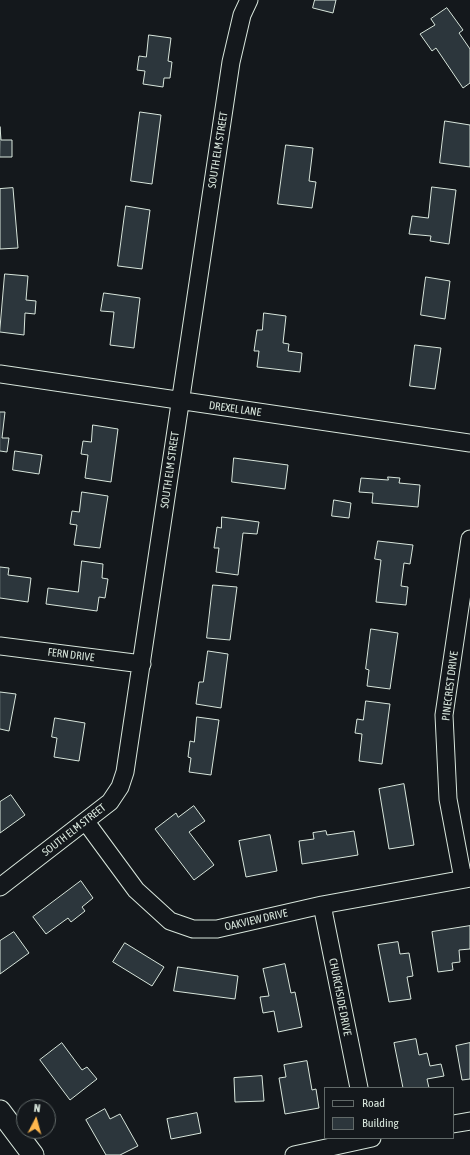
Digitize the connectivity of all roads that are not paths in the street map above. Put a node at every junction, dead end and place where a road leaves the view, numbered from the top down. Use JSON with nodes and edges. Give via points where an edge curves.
{"nodes":[{"id":1,"x":249,"y":0,"type":"edge"},
{"id":2,"x":0,"y":374,"type":"edge"},
{"id":3,"x":180,"y":401,"type":"junction"},
{"id":4,"x":470,"y":443,"type":"edge"},
{"id":5,"x":470,"y":540,"type":"edge"},
{"id":6,"x":0,"y":646,"type":"edge"},
{"id":7,"x":142,"y":664,"type":"junction"},
{"id":8,"x":86,"y":822,"type":"junction"},
{"id":9,"x":467,"y":879,"type":"edge"},
{"id":10,"x":0,"y":887,"type":"edge"},
{"id":11,"x":322,"y":905,"type":"junction"},
{"id":12,"x":359,"y":1087,"type":"edge"},
{"id":13,"x":0,"y":1111,"type":"edge"},
{"id":14,"x":470,"y":1120,"type":"edge"},
{"id":15,"x":454,"y":1124,"type":"edge"},
{"id":16,"x":366,"y":1139,"type":"edge"},
{"id":17,"x":33,"y":1155,"type":"edge"},
{"id":18,"x":294,"y":1155,"type":"edge"}],
"edges":[{"from":1,"to":3,"type":"street","name":"SOUTH ELM STREET","via":[[242,15],[231,62]]},
{"from":2,"to":3,"type":"street","name":"DREXEL LANE"},
{"from":3,"to":4,"type":"street","name":"DREXEL LANE"},
{"from":3,"to":7,"type":"street","name":"SOUTH ELM STREET"},
{"from":5,"to":9,"type":"street","name":"PINECREST DRIVE","via":[[444,715],[448,799]]},
{"from":6,"to":7,"type":"street","name":"FERN DRIVE"},
{"from":7,"to":8,"type":"street","name":"SOUTH ELM STREET","via":[[126,772],[110,802]]},
{"from":8,"to":10,"type":"street","name":"SOUTH ELM STREET"},
{"from":8,"to":11,"type":"street","name":"OAKVIEW DRIVE","via":[[136,890],[170,921],[193,929],[217,929]]},
{"from":9,"to":11,"type":"street","name":"OAKVIEW DRIVE"},
{"from":11,"to":12,"type":"street","name":"CHURCHSIDE DRIVE"},
{"from":13,"to":17,"type":"main road"},
{"from":14,"to":15,"type":"street"},
{"from":16,"to":18,"type":"street"}]}
